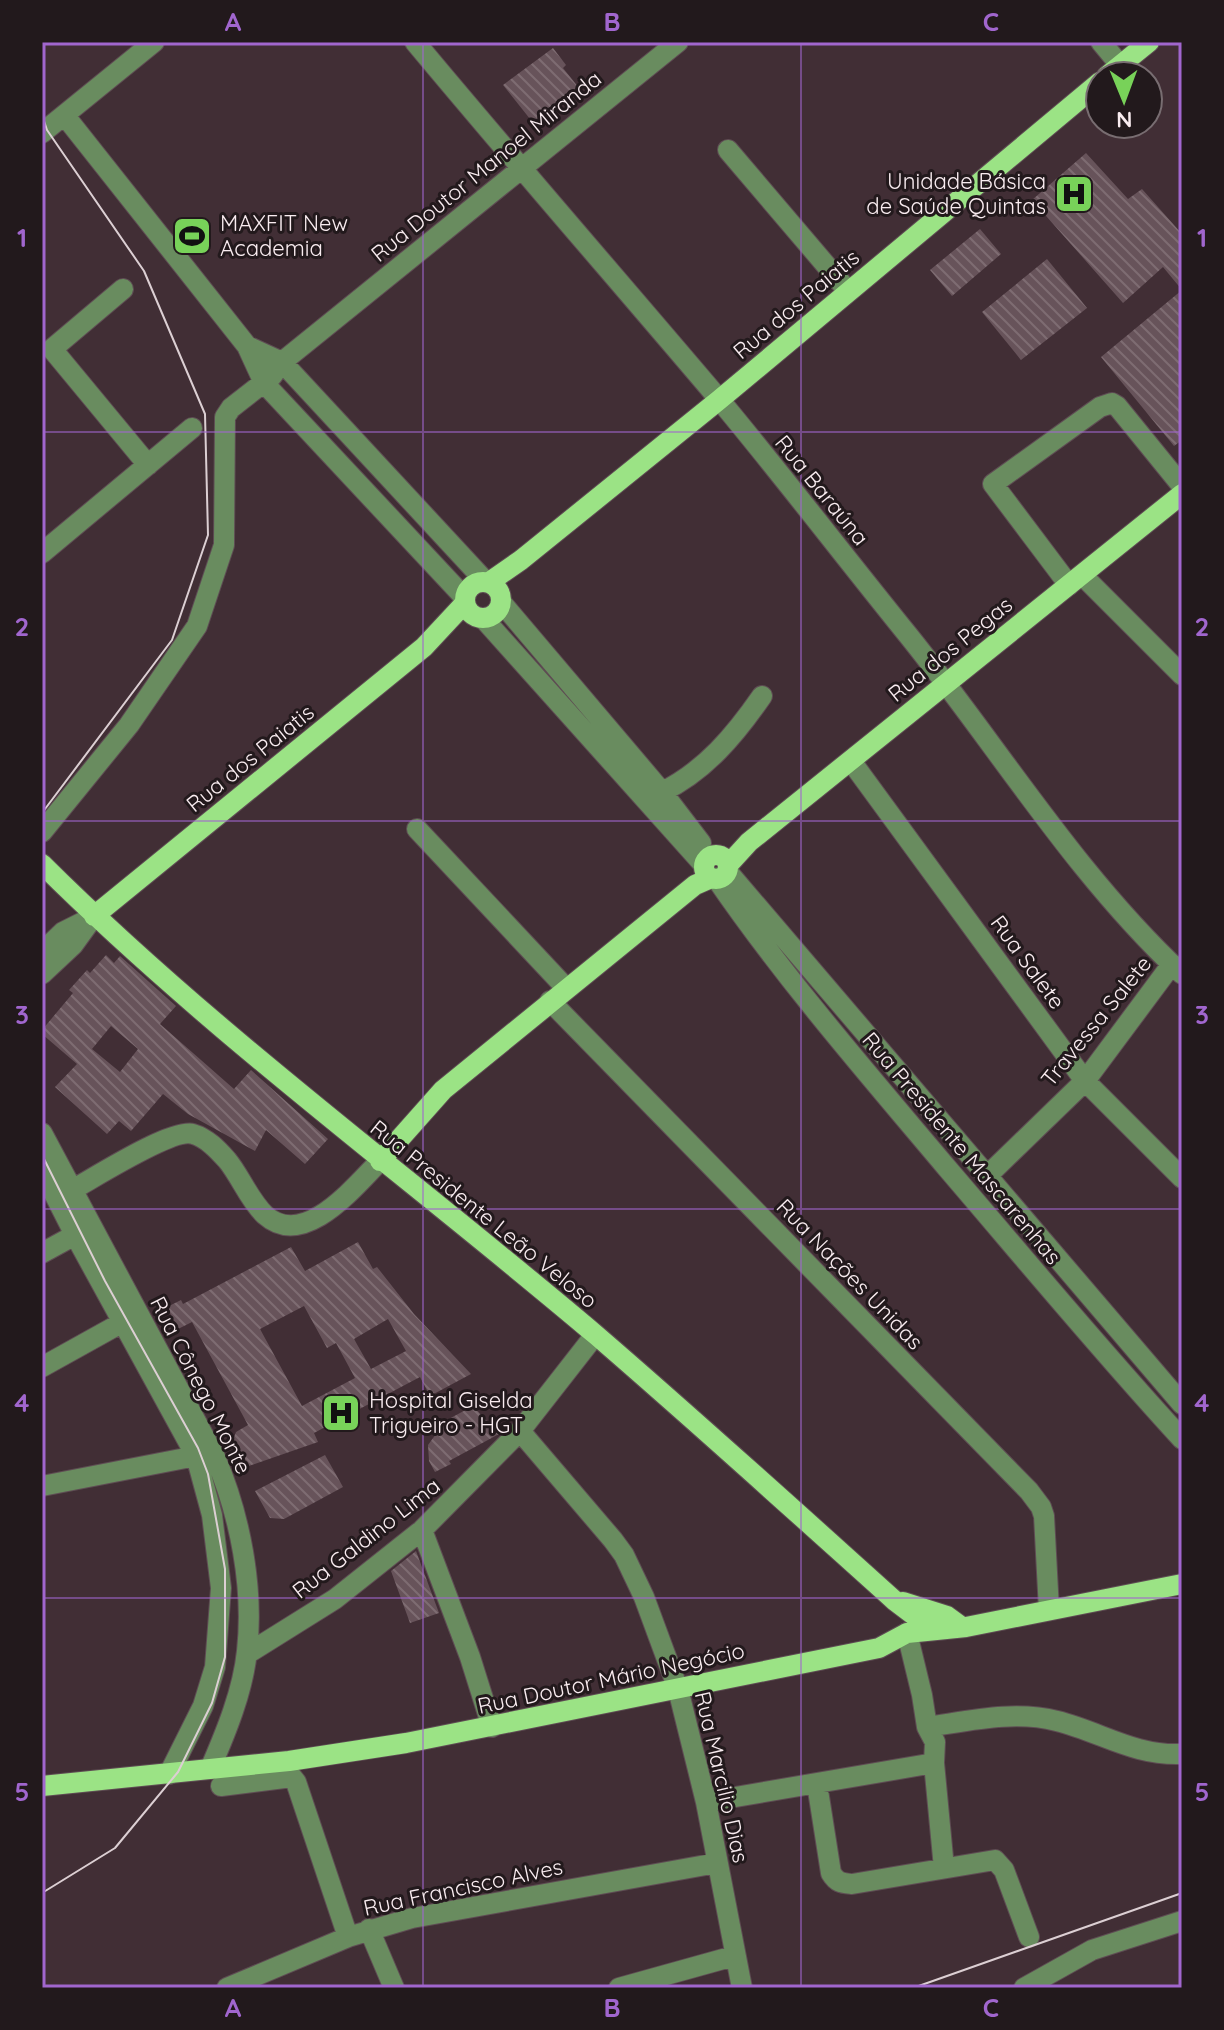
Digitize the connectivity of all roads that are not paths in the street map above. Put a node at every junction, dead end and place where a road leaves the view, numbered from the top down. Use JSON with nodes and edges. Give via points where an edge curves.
{"nodes":[{"id":1,"x":154,"y":42,"type":"edge"},
{"id":2,"x":415,"y":42,"type":"edge"},
{"id":3,"x":678,"y":42,"type":"edge"},
{"id":4,"x":1149,"y":42,"type":"edge"},
{"id":5,"x":1126,"y":60,"type":"edge"},
{"id":6,"x":1084,"y":95,"type":"edge"},
{"id":7,"x":65,"y":116,"type":"junction"},
{"id":8,"x":42,"y":133,"type":"edge"},
{"id":9,"x":728,"y":150,"type":"dead end"},
{"id":10,"x":520,"y":169,"type":"junction"},
{"id":11,"x":123,"y":289,"type":"dead end"},
{"id":12,"x":848,"y":291,"type":"junction"},
{"id":13,"x":247,"y":346,"type":"junction"},
{"id":14,"x":47,"y":348,"type":"edge"},
{"id":15,"x":282,"y":362,"type":"junction"},
{"id":16,"x":264,"y":383,"type":"junction"},
{"id":17,"x":719,"y":400,"type":"junction"},
{"id":18,"x":192,"y":428,"type":"dead end"},
{"id":19,"x":148,"y":465,"type":"junction"},
{"id":20,"x":1182,"y":486,"type":"edge"},
{"id":21,"x":1182,"y":494,"type":"edge"},
{"id":22,"x":42,"y":553,"type":"edge"},
{"id":23,"x":1075,"y":580,"type":"junction"},
{"id":24,"x":494,"y":591,"type":"junction"},
{"id":25,"x":473,"y":609,"type":"junction"},
{"id":26,"x":1182,"y":675,"type":"edge"},
{"id":27,"x":946,"y":682,"type":"junction"},
{"id":28,"x":762,"y":696,"type":"dead end"},
{"id":29,"x":851,"y":761,"type":"junction"},
{"id":30,"x":662,"y":792,"type":"junction"},
{"id":31,"x":417,"y":829,"type":"dead end"},
{"id":32,"x":42,"y":832,"type":"edge"},
{"id":33,"x":42,"y":864,"type":"edge"},
{"id":34,"x":713,"y":869,"type":"junction"},
{"id":35,"x":94,"y":916,"type":"junction"},
{"id":36,"x":42,"y":952,"type":"edge"},
{"id":37,"x":1177,"y":969,"type":"edge"},
{"id":38,"x":42,"y":974,"type":"edge"},
{"id":39,"x":558,"y":995,"type":"junction"},
{"id":40,"x":1085,"y":1081,"type":"junction"},
{"id":41,"x":42,"y":1133,"type":"edge"},
{"id":42,"x":380,"y":1161,"type":"junction"},
{"id":43,"x":42,"y":1170,"type":"edge"},
{"id":44,"x":988,"y":1175,"type":"junction"},
{"id":45,"x":1182,"y":1178,"type":"edge"},
{"id":46,"x":72,"y":1190,"type":"junction"},
{"id":47,"x":75,"y":1235,"type":"junction"},
{"id":48,"x":42,"y":1253,"type":"edge"},
{"id":49,"x":123,"y":1322,"type":"junction"},
{"id":50,"x":595,"y":1335,"type":"junction"},
{"id":51,"x":42,"y":1367,"type":"edge"},
{"id":52,"x":1182,"y":1404,"type":"edge"},
{"id":53,"x":520,"y":1431,"type":"junction"},
{"id":54,"x":1182,"y":1439,"type":"edge"},
{"id":55,"x":196,"y":1456,"type":"junction"},
{"id":56,"x":42,"y":1486,"type":"edge"},
{"id":57,"x":422,"y":1530,"type":"junction"},
{"id":58,"x":1182,"y":1584,"type":"edge"},
{"id":59,"x":895,"y":1601,"type":"junction"},
{"id":60,"x":1049,"y":1610,"type":"junction"},
{"id":61,"x":962,"y":1627,"type":"junction"},
{"id":62,"x":932,"y":1629,"type":"junction"},
{"id":63,"x":900,"y":1636,"type":"junction"},
{"id":64,"x":247,"y":1654,"type":"junction"},
{"id":65,"x":678,"y":1689,"type":"junction"},
{"id":66,"x":492,"y":1727,"type":"junction"},
{"id":67,"x":927,"y":1727,"type":"junction"},
{"id":68,"x":1182,"y":1754,"type":"edge"},
{"id":69,"x":934,"y":1763,"type":"junction"},
{"id":70,"x":169,"y":1774,"type":"junction"},
{"id":71,"x":216,"y":1778,"type":"junction"},
{"id":72,"x":817,"y":1784,"type":"junction"},
{"id":73,"x":42,"y":1786,"type":"edge"},
{"id":74,"x":706,"y":1802,"type":"junction"},
{"id":75,"x":717,"y":1863,"type":"junction"},
{"id":76,"x":944,"y":1868,"type":"junction"},
{"id":77,"x":1182,"y":1921,"type":"edge"},
{"id":78,"x":369,"y":1929,"type":"junction"},
{"id":79,"x":348,"y":1937,"type":"junction"},
{"id":80,"x":1029,"y":1937,"type":"dead end"},
{"id":81,"x":734,"y":1956,"type":"junction"},
{"id":82,"x":227,"y":1988,"type":"edge"},
{"id":83,"x":394,"y":1988,"type":"edge"},
{"id":84,"x":619,"y":1988,"type":"edge"},
{"id":85,"x":742,"y":1988,"type":"edge"},
{"id":86,"x":1024,"y":1988,"type":"edge"}],
"edges":[{"from":1,"to":7,"type":"street"},
{"from":2,"to":10,"type":"street","name":"Rua Baraúna"},
{"from":3,"to":10,"type":"street","name":"Rua Doutor Manoel Miranda"},
{"from":4,"to":5,"type":"main road"},
{"from":6,"to":12,"type":"main road","name":"Rua dos Paiatis"},
{"from":7,"to":8,"type":"street"},
{"from":7,"to":13,"type":"street","name":"Rua Presidente Mascarenhas"},
{"from":9,"to":12,"type":"street"},
{"from":10,"to":15,"type":"street","name":"Rua Doutor Manoel Miranda"},
{"from":10,"to":17,"type":"street","name":"Rua Baraúna"},
{"from":11,"to":14,"type":"street"},
{"from":12,"to":17,"type":"main road","name":"Rua dos Paiatis"},
{"from":13,"to":15,"type":"street","name":"Rua Presidente Mascarenhas"},
{"from":13,"to":16,"type":"street","name":"Rua Presidente Mascarenhas"},
{"from":14,"to":19,"type":"street"},
{"from":15,"to":16,"type":"street","name":"Rua Doutor Manoel Miranda"},
{"from":15,"to":24,"type":"street","name":"Rua Presidente Mascarenhas"},
{"from":16,"to":25,"type":"street","name":"Rua Presidente Mascarenhas"},
{"from":16,"to":32,"type":"street","name":"Rua Doutor Manoel Miranda","via":[[231,408],[224,426],[224,545],[197,626],[129,725]]},
{"from":17,"to":24,"type":"main road","name":"Rua dos Paiatis","via":[[521,560]]},
{"from":17,"to":27,"type":"street","name":"Rua Baraúna"},
{"from":18,"to":19,"type":"street"},
{"from":19,"to":22,"type":"street"},
{"from":20,"to":23,"type":"street","via":[[1112,403],[993,484]]},
{"from":21,"to":23,"type":"main road","name":"Rua dos Pegas"},
{"from":23,"to":26,"type":"street"},
{"from":23,"to":27,"type":"main road","name":"Rua dos Pegas"},
{"from":24,"to":25,"type":"main road","via":[[495,613]]},
{"from":24,"to":25,"type":"main road","via":[[472,586]]},
{"from":24,"to":30,"type":"street","name":"Rua Presidente Mascarenhas"},
{"from":25,"to":34,"type":"street","name":"Rua Presidente Mascarenhas"},
{"from":25,"to":35,"type":"main road","name":"Rua dos Paiatis","via":[[444,623],[436,637]]},
{"from":27,"to":29,"type":"main road","name":"Rua dos Pegas"},
{"from":27,"to":37,"type":"street","name":"Rua Baraúna","via":[[1090,876]]},
{"from":28,"to":30,"type":"street","via":[[719,751]]},
{"from":29,"to":34,"type":"main road","name":"Rua dos Pegas"},
{"from":29,"to":40,"type":"street","name":"Rua Salete"},
{"from":30,"to":34,"type":"street","name":"Rua Presidente Mascarenhas"},
{"from":31,"to":39,"type":"street","name":"Rua Nações Unidas"},
{"from":33,"to":35,"type":"main road","name":"Rua Presidente Leão Veloso"},
{"from":34,"to":39,"type":"main road","name":"Rua dos Pegas"},
{"from":34,"to":44,"type":"street","name":"Rua Presidente Mascarenhas"},
{"from":34,"to":54,"type":"street","name":"Rua Presidente Mascarenhas","via":[[743,917],[858,1062]]},
{"from":35,"to":36,"type":"street","name":"Rua dos Paiatis","via":[[63,932]]},
{"from":35,"to":38,"type":"street","name":"Rua dos Paiatis"},
{"from":35,"to":42,"type":"main road","name":"Rua Presidente Leão Veloso"},
{"from":37,"to":40,"type":"street","name":"Travessa Salete"},
{"from":39,"to":42,"type":"main road","name":"Rua dos Pegas","via":[[443,1090]]},
{"from":39,"to":60,"type":"street","name":"Rua Nações Unidas","via":[[1029,1491],[1044,1516]]},
{"from":40,"to":44,"type":"street","name":"Travessa Salete"},
{"from":40,"to":45,"type":"street","name":"Rua Salete"},
{"from":41,"to":46,"type":"street","name":"Rua Cônego Monte"},
{"from":42,"to":46,"type":"street","via":[[324,1213],[303,1225],[289,1226],[267,1216],[215,1146],[192,1133],[170,1136]]},
{"from":42,"to":50,"type":"main road","name":"Rua Presidente Leão Veloso"},
{"from":43,"to":47,"type":"street","name":"Rua Cônego Monte"},
{"from":44,"to":52,"type":"street","name":"Rua Presidente Mascarenhas"},
{"from":46,"to":64,"type":"street","name":"Rua Cônego Monte","via":[[222,1474],[250,1610]]},
{"from":47,"to":48,"type":"street"},
{"from":47,"to":49,"type":"street","name":"Rua Cônego Monte"},
{"from":49,"to":51,"type":"street"},
{"from":49,"to":55,"type":"street","name":"Rua Cônego Monte"},
{"from":50,"to":53,"type":"street","name":"Rua Galdino Lima"},
{"from":50,"to":59,"type":"main road","name":"Rua Presidente Leão Veloso"},
{"from":53,"to":57,"type":"street","name":"Rua Galdino Lima"},
{"from":53,"to":65,"type":"street","name":"Rua Marcilio Dias","via":[[624,1555]]},
{"from":55,"to":56,"type":"street"},
{"from":55,"to":70,"type":"street","name":"Rua Cônego Monte","via":[[220,1566],[219,1641],[210,1688]]},
{"from":57,"to":64,"type":"street","name":"Rua Galdino Lima","via":[[335,1599]]},
{"from":57,"to":66,"type":"street"},
{"from":58,"to":60,"type":"main road","name":"Rua Doutor Mário Negócio"},
{"from":59,"to":61,"type":"main road","via":[[914,1603]]},
{"from":59,"to":62,"type":"main road","name":"Rua Presidente Leão Veloso"},
{"from":59,"to":63,"type":"main road"},
{"from":60,"to":61,"type":"main road","name":"Rua Doutor Mário Negócio"},
{"from":61,"to":62,"type":"main road","name":"Rua Doutor Mário Negócio"},
{"from":62,"to":63,"type":"main road","name":"Rua Doutor Mário Negócio"},
{"from":63,"to":65,"type":"main road","name":"Rua Doutor Mário Negócio","via":[[879,1648]]},
{"from":63,"to":67,"type":"street","via":[[922,1695]]},
{"from":64,"to":71,"type":"street","name":"Rua Cônego Monte"},
{"from":65,"to":66,"type":"main road","name":"Rua Doutor Mário Negócio"},
{"from":65,"to":74,"type":"street","name":"Rua Marcilio Dias"},
{"from":66,"to":71,"type":"main road","name":"Rua Doutor Mário Negócio"},
{"from":67,"to":68,"type":"street","via":[[1037,1717],[1141,1752]]},
{"from":67,"to":69,"type":"street","via":[[935,1742]]},
{"from":69,"to":72,"type":"street"},
{"from":69,"to":76,"type":"street"},
{"from":70,"to":71,"type":"main road","name":"Rua Doutor Mário Negócio"},
{"from":70,"to":73,"type":"main road","name":"Rua Doutor Mário Negócio"},
{"from":71,"to":79,"type":"street","via":[[292,1777]]},
{"from":72,"to":74,"type":"street"},
{"from":72,"to":76,"type":"street","via":[[835,1880],[852,1884]]},
{"from":74,"to":75,"type":"street","name":"Rua Marcilio Dias"},
{"from":75,"to":78,"type":"street","name":"Rua Francisco Alves"},
{"from":75,"to":81,"type":"street","name":"Rua Marcilio Dias"},
{"from":76,"to":80,"type":"street","via":[[995,1860],[1004,1870]]},
{"from":77,"to":86,"type":"street","via":[[1092,1950]]},
{"from":78,"to":79,"type":"street","name":"Rua Francisco Alves"},
{"from":78,"to":83,"type":"street"},
{"from":79,"to":82,"type":"street","name":"Rua Francisco Alves"},
{"from":81,"to":84,"type":"street"},
{"from":81,"to":85,"type":"street","name":"Rua Marcilio Dias"}]}
